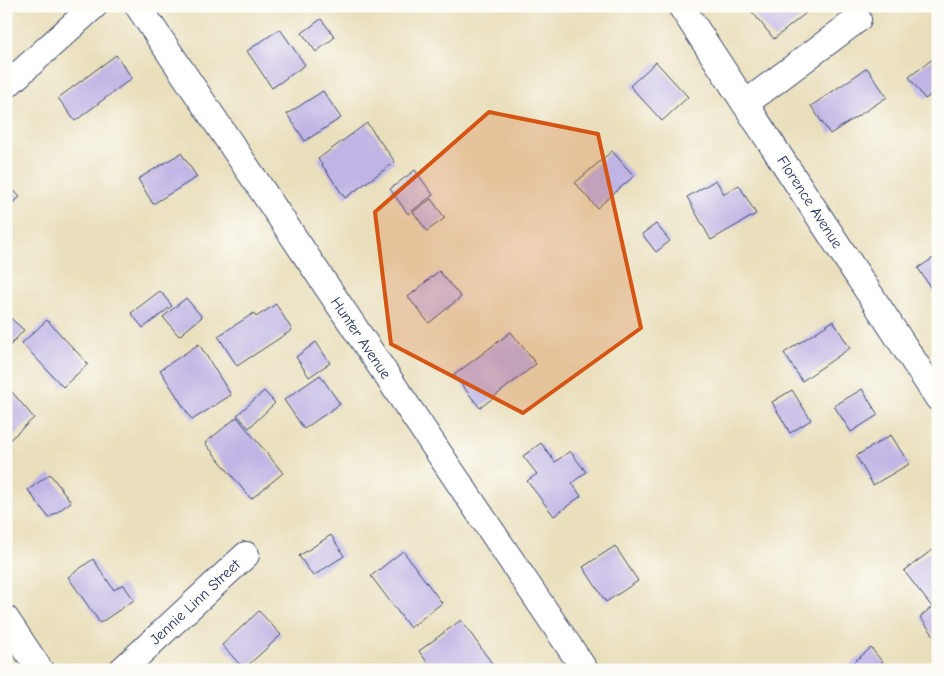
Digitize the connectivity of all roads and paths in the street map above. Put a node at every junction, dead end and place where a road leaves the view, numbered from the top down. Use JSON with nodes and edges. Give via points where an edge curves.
{"nodes":[{"id":1,"x":94,"y":6,"type":"edge"},
{"id":2,"x":138,"y":6,"type":"edge"},
{"id":3,"x":681,"y":6,"type":"edge"},
{"id":4,"x":858,"y":19,"type":"dead end"},
{"id":5,"x":6,"y":86,"type":"edge"},
{"id":6,"x":746,"y":103,"type":"junction"},
{"id":7,"x":938,"y":398,"type":"edge"},
{"id":8,"x":246,"y":555,"type":"dead end"},
{"id":9,"x":6,"y":618,"type":"edge"},
{"id":10,"x":40,"y":670,"type":"edge"},
{"id":11,"x":122,"y":670,"type":"edge"},
{"id":12,"x":584,"y":670,"type":"edge"}],
"edges":[{"from":1,"to":5,"type":"street"},
{"from":2,"to":12,"type":"street","name":"Hunter Avenue"},
{"from":3,"to":6,"type":"street","name":"Florence Avenue"},
{"from":4,"to":6,"type":"street"},
{"from":6,"to":7,"type":"street","name":"Florence Avenue"},
{"from":8,"to":11,"type":"street","name":"Jennie Linn Street"},
{"from":9,"to":10,"type":"street"}]}
